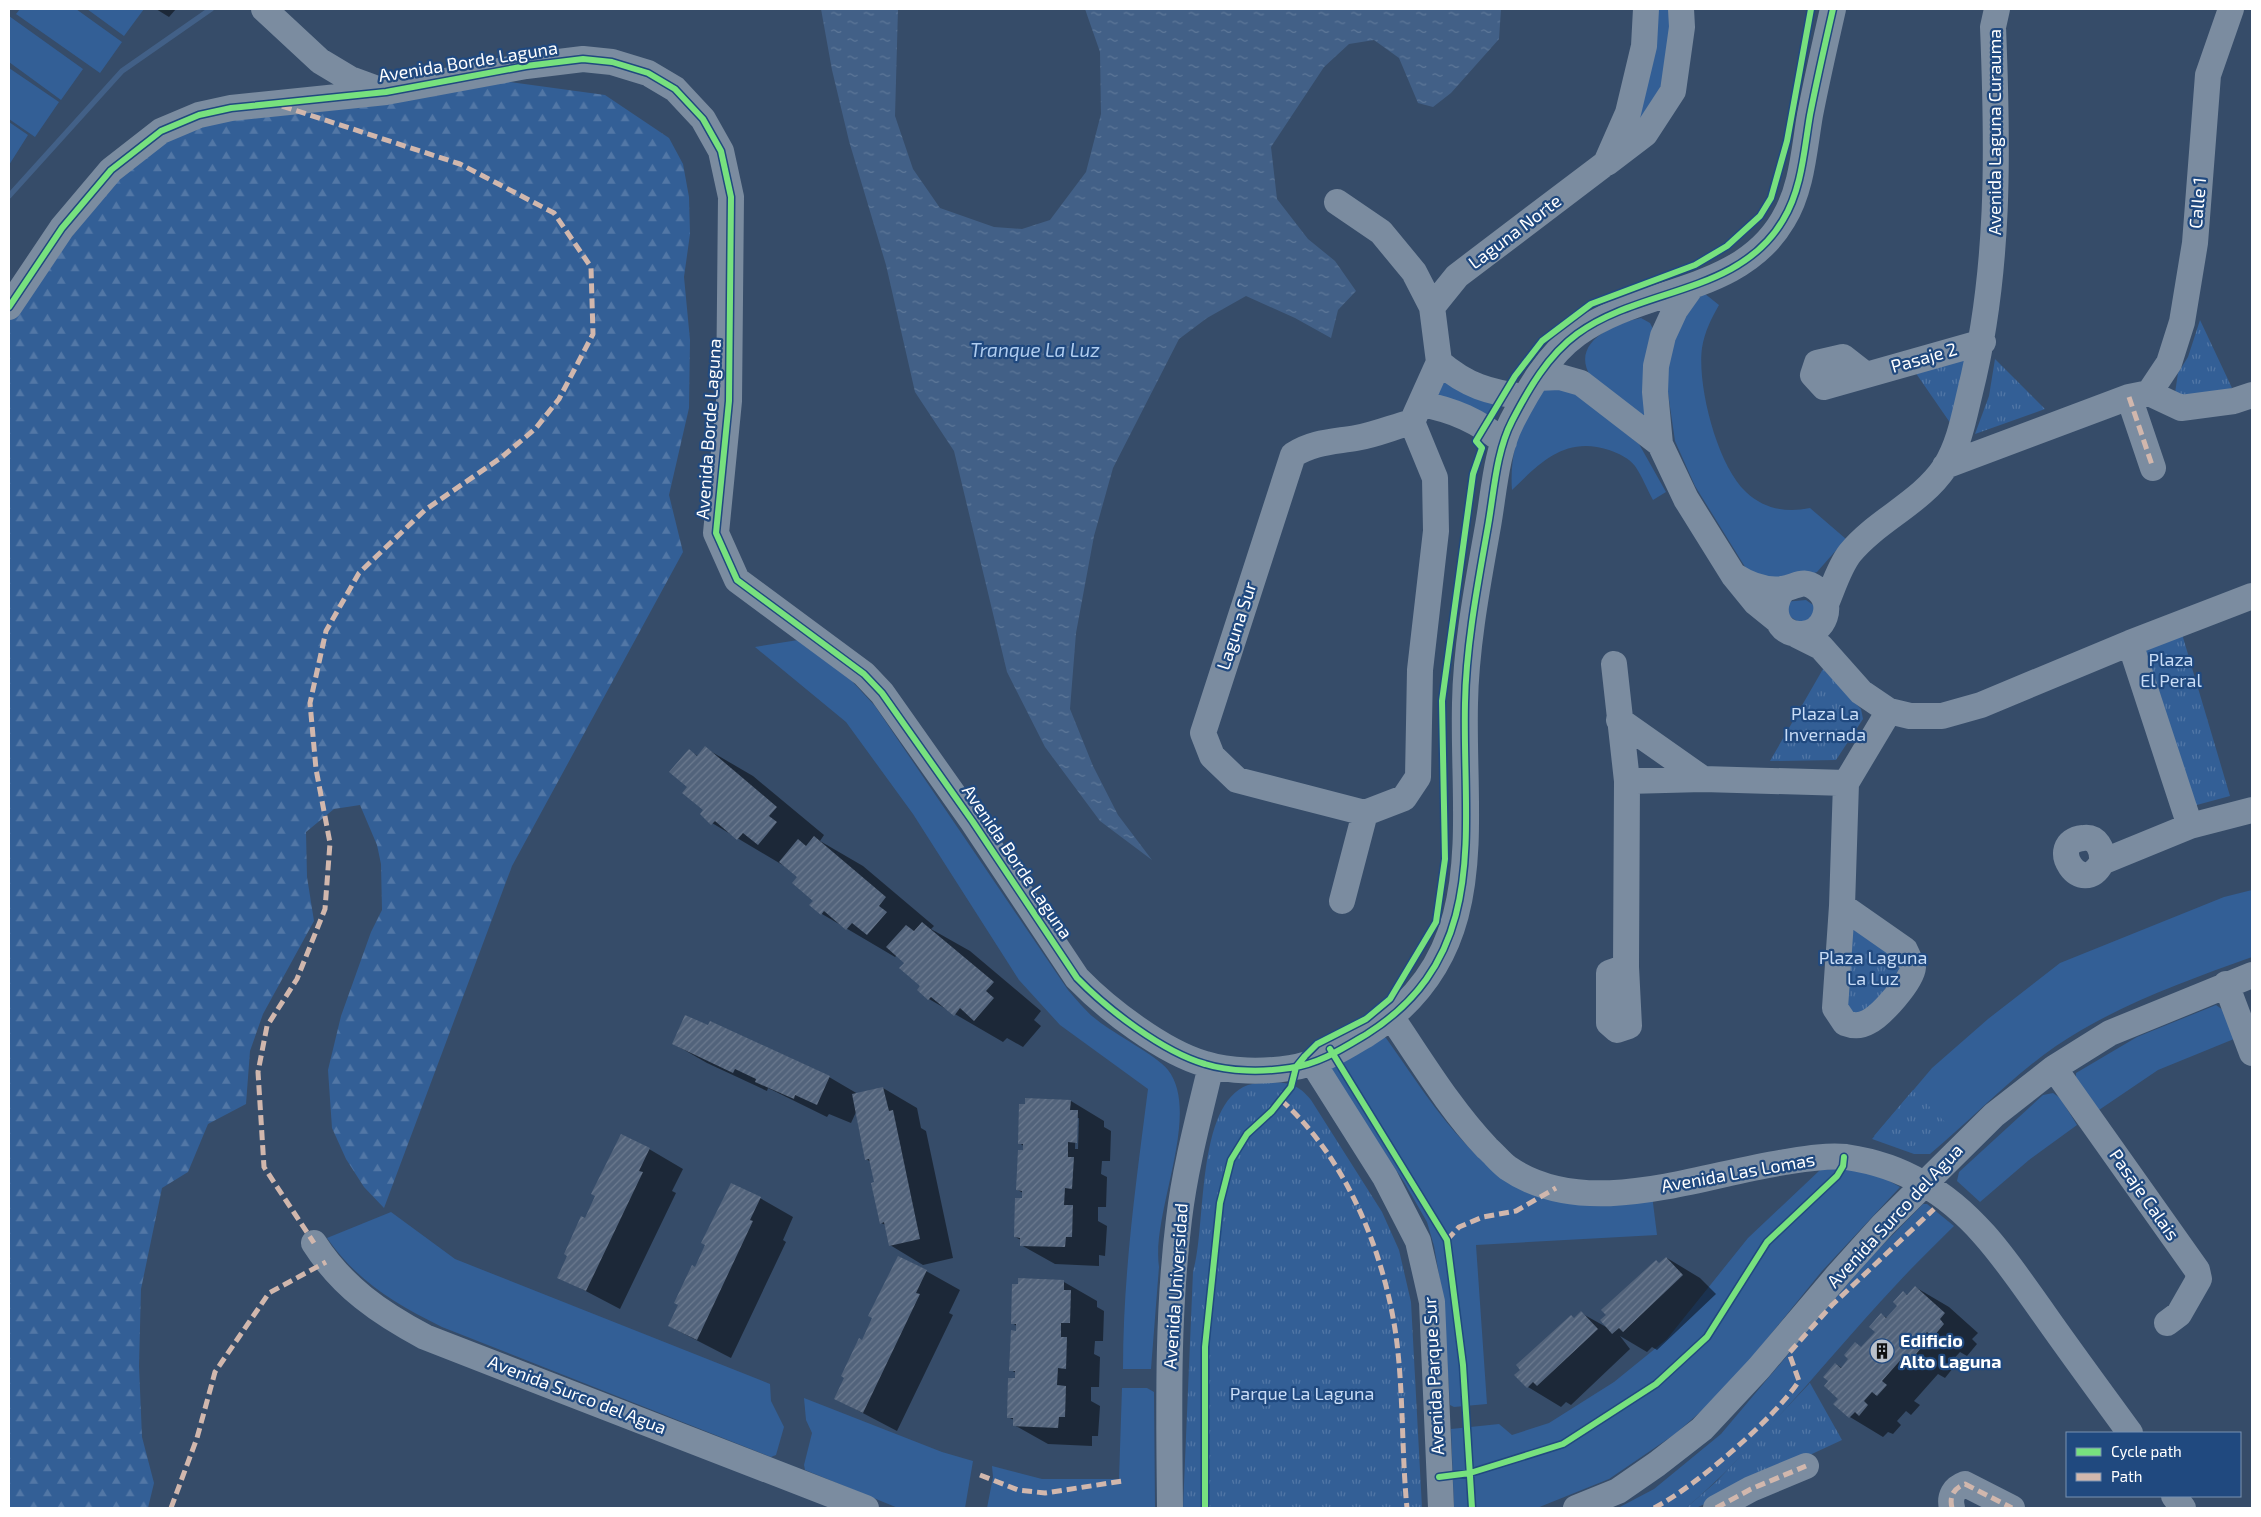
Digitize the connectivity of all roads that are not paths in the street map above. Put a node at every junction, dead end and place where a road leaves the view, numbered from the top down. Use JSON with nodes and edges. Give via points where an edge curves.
{"nodes":[{"id":1,"x":264,"y":9,"type":"edge"},
{"id":2,"x":1646,"y":9,"type":"edge"},
{"id":3,"x":1681,"y":9,"type":"edge"},
{"id":4,"x":1833,"y":9,"type":"edge"},
{"id":5,"x":1997,"y":9,"type":"edge"},
{"id":6,"x":2231,"y":9,"type":"edge"},
{"id":7,"x":386,"y":92,"type":"junction"},
{"id":8,"x":1606,"y":163,"type":"junction"},
{"id":9,"x":1337,"y":202,"type":"dead end"},
{"id":10,"x":1692,"y":286,"type":"junction"},
{"id":11,"x":1646,"y":301,"type":"junction"},
{"id":12,"x":9,"y":307,"type":"edge"},
{"id":13,"x":1432,"y":307,"type":"junction"},
{"id":14,"x":1578,"y":333,"type":"junction"},
{"id":15,"x":1663,"y":336,"type":"junction"},
{"id":16,"x":1982,"y":342,"type":"junction"},
{"id":17,"x":1439,"y":362,"type":"junction"},
{"id":18,"x":1866,"y":375,"type":"dead end"},
{"id":19,"x":1581,"y":383,"type":"junction"},
{"id":20,"x":1531,"y":388,"type":"junction"},
{"id":21,"x":2139,"y":395,"type":"junction"},
{"id":22,"x":2252,"y":395,"type":"edge"},
{"id":23,"x":1416,"y":413,"type":"junction"},
{"id":24,"x":1504,"y":442,"type":"junction"},
{"id":25,"x":1660,"y":444,"type":"junction"},
{"id":26,"x":1945,"y":466,"type":"junction"},
{"id":27,"x":2153,"y":468,"type":"dead end"},
{"id":28,"x":1734,"y":576,"type":"junction"},
{"id":29,"x":1784,"y":589,"type":"junction"},
{"id":30,"x":2252,"y":596,"type":"edge"},
{"id":31,"x":1821,"y":603,"type":"junction"},
{"id":32,"x":1787,"y":627,"type":"junction"},
{"id":33,"x":2130,"y":643,"type":"junction"},
{"id":34,"x":1614,"y":664,"type":"dead end"},
{"id":35,"x":1861,"y":692,"type":"junction"},
{"id":36,"x":1889,"y":710,"type":"junction"},
{"id":37,"x":1619,"y":720,"type":"junction"},
{"id":38,"x":1703,"y":778,"type":"junction"},
{"id":39,"x":1627,"y":781,"type":"junction"},
{"id":40,"x":1846,"y":783,"type":"junction"},
{"id":41,"x":2252,"y":810,"type":"edge"},
{"id":42,"x":1365,"y":813,"type":"junction"},
{"id":43,"x":2190,"y":826,"type":"junction"},
{"id":44,"x":2102,"y":862,"type":"dead end"},
{"id":45,"x":1342,"y":901,"type":"dead end"},
{"id":46,"x":1842,"y":906,"type":"dead end"},
{"id":47,"x":1626,"y":967,"type":"dead end"},
{"id":48,"x":2252,"y":975,"type":"edge"},
{"id":49,"x":2226,"y":984,"type":"junction"},
{"id":50,"x":1392,"y":1018,"type":"junction"},
{"id":51,"x":1165,"y":1044,"type":"junction"},
{"id":52,"x":2252,"y":1053,"type":"edge"},
{"id":53,"x":1313,"y":1063,"type":"junction"},
{"id":54,"x":1211,"y":1066,"type":"junction"},
{"id":55,"x":2054,"y":1068,"type":"junction"},
{"id":56,"x":1255,"y":1070,"type":"junction"},
{"id":57,"x":1199,"y":1115,"type":"junction"},
{"id":58,"x":1924,"y":1183,"type":"junction"},
{"id":59,"x":314,"y":1243,"type":"dead end"},
{"id":60,"x":2167,"y":1323,"type":"dead end"},
{"id":61,"x":2129,"y":1432,"type":"edge"},
{"id":62,"x":1806,"y":1466,"type":"dead end"},
{"id":63,"x":2175,"y":1497,"type":"edge"},
{"id":64,"x":866,"y":1508,"type":"edge"},
{"id":65,"x":1170,"y":1508,"type":"edge"},
{"id":66,"x":1441,"y":1508,"type":"edge"},
{"id":67,"x":1576,"y":1508,"type":"edge"},
{"id":68,"x":1716,"y":1508,"type":"edge"},
{"id":69,"x":1952,"y":1508,"type":"edge"},
{"id":70,"x":2012,"y":1508,"type":"edge"},
{"id":71,"x":2183,"y":1508,"type":"edge"}],
"edges":[{"from":1,"to":7,"type":"street","name":"Avenida Borde Laguna","via":[[320,61],[350,79]]},
{"from":2,"to":8,"type":"street","name":"Laguna Norte","via":[[1644,46],[1628,113]]},
{"from":3,"to":8,"type":"street","name":"Laguna Norte","via":[[1682,27],[1672,91],[1645,134]]},
{"from":4,"to":10,"type":"street","name":"Avenida Borde Laguna","via":[[1797,189],[1783,220],[1766,242],[1744,262]]},
{"from":5,"to":16,"type":"street","name":"Avenida Laguna Curauma","via":[[1993,27],[1998,143],[1995,242]]},
{"from":6,"to":21,"type":"street","name":"Calle 1","via":[[2208,75],[2194,243],[2182,322],[2169,363]]},
{"from":7,"to":12,"type":"street","name":"Avenida Borde Laguna","via":[[231,108],[199,115],[161,131],[111,170],[62,228]]},
{"from":7,"to":51,"type":"street","name":"Avenida Borde Laguna","via":[[526,66],[602,61],[648,73],[674,90],[703,120],[721,151],[731,197],[729,401],[716,533],[737,580],[864,674],[882,693],[968,814],[1077,978],[1098,1000]]},
{"from":8,"to":13,"type":"street","name":"Laguna Norte","via":[[1457,276]]},
{"from":9,"to":13,"type":"street","via":[[1381,232],[1414,272]]},
{"from":10,"to":11,"type":"street","name":"Avenida Borde Laguna"},
{"from":10,"to":15,"type":"street","via":[[1675,310]]},
{"from":11,"to":14,"type":"street","name":"Avenida Borde Laguna"},
{"from":11,"to":15,"type":"street"},
{"from":13,"to":17,"type":"street"},
{"from":14,"to":19,"type":"street","via":[[1577,359]]},
{"from":14,"to":20,"type":"street","name":"Avenida Borde Laguna","via":[[1564,345]]},
{"from":15,"to":25,"type":"street","via":[[1656,366],[1655,392]]},
{"from":16,"to":18,"type":"street","name":"Pasaje 2"},
{"from":16,"to":26,"type":"street","name":"Avenida Laguna Curauma","via":[[1960,435]]},
{"from":17,"to":20,"type":"street","via":[[1473,386]]},
{"from":17,"to":23,"type":"street"},
{"from":19,"to":20,"type":"street","via":[[1560,378]]},
{"from":19,"to":25,"type":"street"},
{"from":20,"to":24,"type":"street","name":"Avenida Borde Laguna"},
{"from":21,"to":22,"type":"street","via":[[2181,408],[2234,401]]},
{"from":21,"to":26,"type":"street"},
{"from":21,"to":27,"type":"street"},
{"from":23,"to":24,"type":"street","via":[[1462,414],[1485,426]]},
{"from":23,"to":42,"type":"street","via":[[1435,478],[1436,522],[1420,670],[1418,777],[1404,798]]},
{"from":23,"to":42,"type":"street","name":"Laguna Sur","via":[[1356,438],[1322,442],[1293,455],[1203,733],[1212,756],[1237,780]]},
{"from":24,"to":50,"type":"street","name":"Avenida Borde Laguna","via":[[1485,545],[1465,699],[1467,851],[1462,892],[1449,936],[1438,958],[1410,1000]]},
{"from":25,"to":28,"type":"street","via":[[1686,499]]},
{"from":26,"to":31,"type":"street","name":"Avenida Laguna Curauma","via":[[1923,492],[1850,554]]},
{"from":28,"to":29,"type":"street","via":[[1760,588]]},
{"from":28,"to":32,"type":"street","via":[[1756,603]]},
{"from":29,"to":31,"type":"street","via":[[1798,583]]},
{"from":29,"to":32,"type":"street","via":[[1776,603]]},
{"from":30,"to":33,"type":"street"},
{"from":31,"to":32,"type":"street","name":"Avenida Laguna Curauma","via":[[1814,632]]},
{"from":31,"to":35,"type":"street"},
{"from":32,"to":35,"type":"street","via":[[1821,647]]},
{"from":33,"to":36,"type":"street","via":[[1956,714],[1910,716]]},
{"from":33,"to":43,"type":"street"},
{"from":34,"to":37,"type":"street"},
{"from":35,"to":36,"type":"street"},
{"from":36,"to":40,"type":"street"},
{"from":37,"to":38,"type":"street"},
{"from":37,"to":39,"type":"street"},
{"from":38,"to":39,"type":"street"},
{"from":38,"to":40,"type":"street"},
{"from":39,"to":47,"type":"street"},
{"from":40,"to":46,"type":"street"},
{"from":41,"to":43,"type":"street"},
{"from":42,"to":45,"type":"street"},
{"from":43,"to":44,"type":"street"},
{"from":48,"to":49,"type":"street","name":"Avenida Surco del Agua"},
{"from":49,"to":52,"type":"street"},
{"from":49,"to":55,"type":"street","name":"Avenida Surco del Agua","via":[[2110,1033]]},
{"from":50,"to":53,"type":"street","name":"Avenida Borde Laguna","via":[[1334,1054]]},
{"from":50,"to":58,"type":"street","name":"Avenida Las Lomas","via":[[1464,1124],[1506,1167],[1531,1181],[1558,1189],[1613,1194],[1678,1184],[1757,1166],[1844,1157],[1881,1165]]},
{"from":51,"to":54,"type":"street","name":"Avenida Borde Laguna"},
{"from":51,"to":57,"type":"street","via":[[1191,1082]]},
{"from":53,"to":56,"type":"street","name":"Avenida Borde Laguna","via":[[1276,1070]]},
{"from":53,"to":66,"type":"street","name":"Avenida Parque Sur","via":[[1385,1177],[1418,1241],[1432,1302]]},
{"from":54,"to":56,"type":"street","name":"Avenida Borde Laguna"},
{"from":54,"to":57,"type":"street","name":"Avenida Universidad"},
{"from":55,"to":58,"type":"street","name":"Avenida Surco del Agua","via":[[1994,1115]]},
{"from":55,"to":60,"type":"street","name":"Pasaje Calais","via":[[2197,1270],[2199,1279],[2179,1314]]},
{"from":56,"to":57,"type":"street","via":[[1227,1083]]},
{"from":57,"to":65,"type":"street","name":"Avenida Universidad","via":[[1179,1216],[1174,1261],[1169,1375]]},
{"from":58,"to":61,"type":"street","name":"Avenida Las Lomas","via":[[1965,1212],[1997,1250]]},
{"from":58,"to":67,"type":"street","name":"Avenida Surco del Agua","via":[[1702,1429],[1618,1491]]},
{"from":59,"to":64,"type":"street","name":"Avenida Surco del Agua","via":[[349,1288],[397,1322],[426,1337]]},
{"from":62,"to":68,"type":"street"},
{"from":63,"to":71,"type":"street"},
{"from":69,"to":70,"type":"street","via":[[1952,1493],[1965,1484]]}]}
